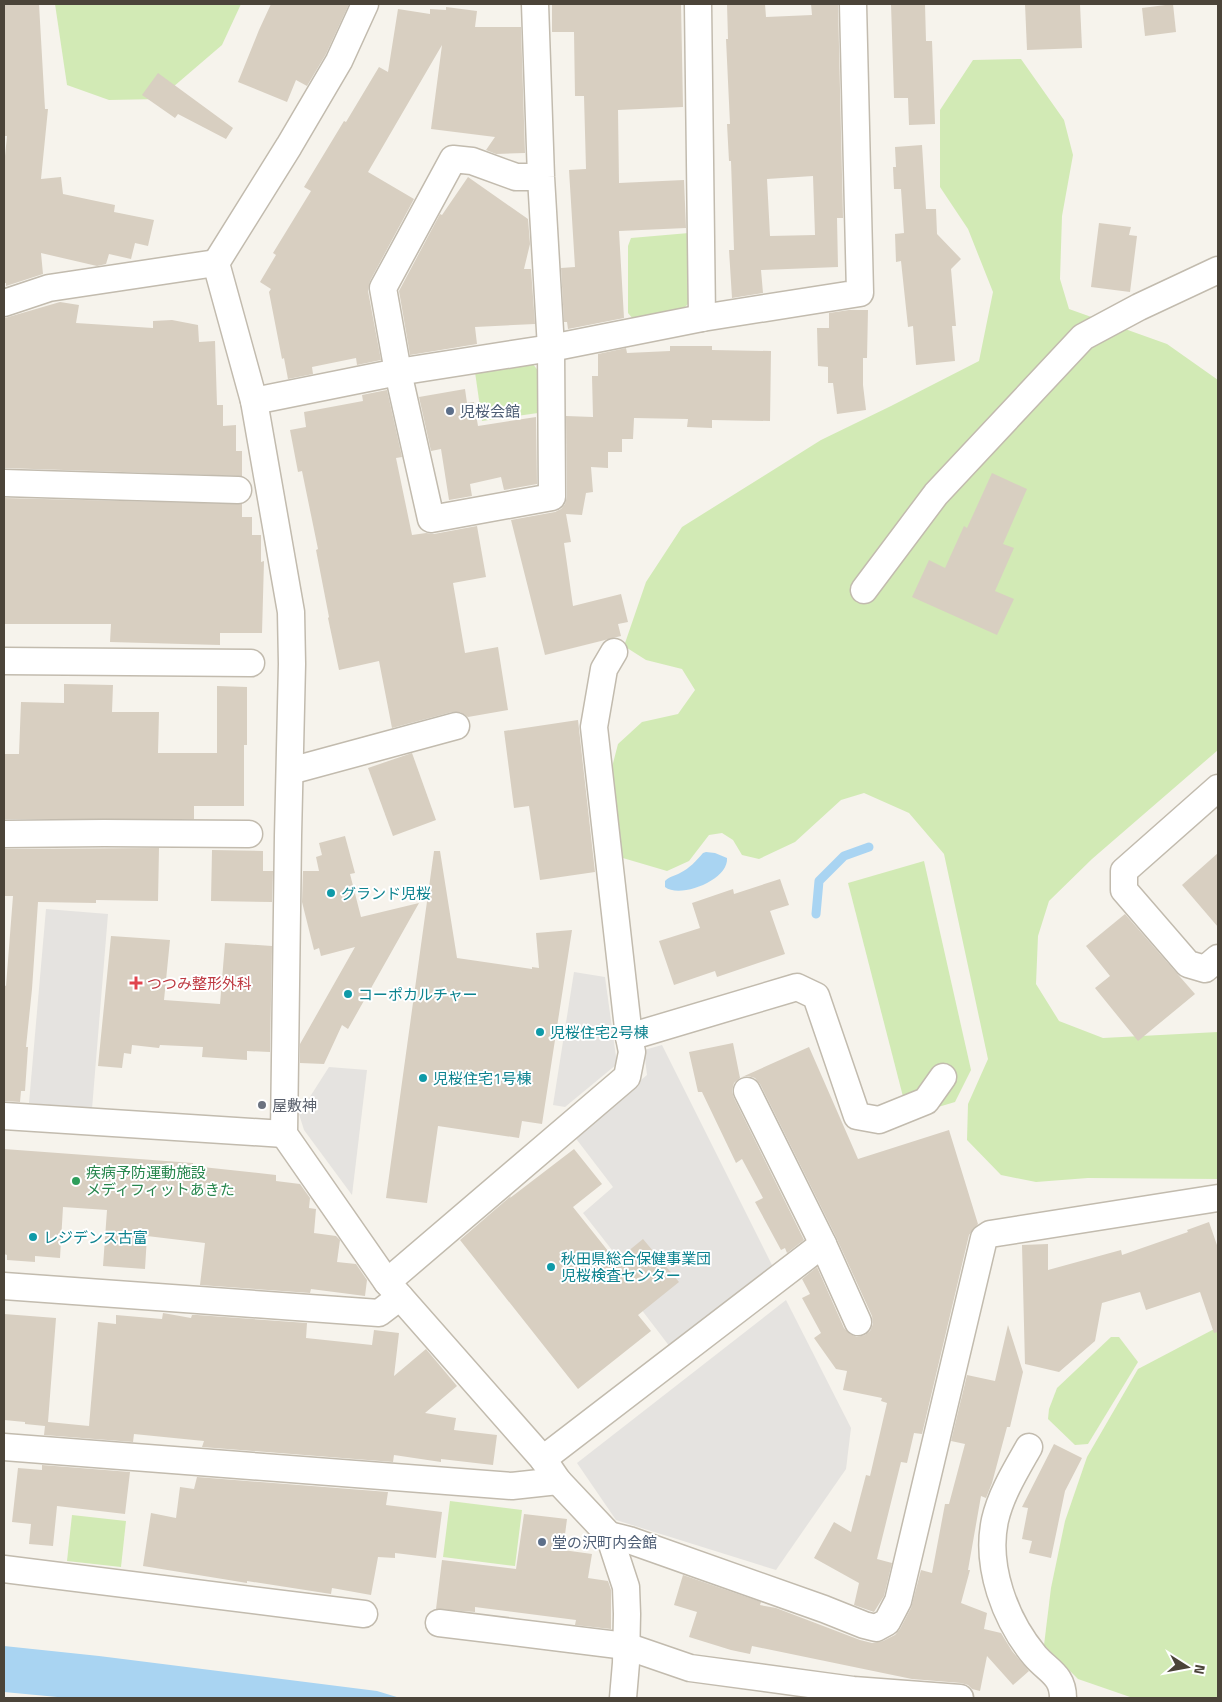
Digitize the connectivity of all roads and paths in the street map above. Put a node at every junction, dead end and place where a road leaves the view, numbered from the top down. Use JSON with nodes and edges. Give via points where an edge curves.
{"nodes":[{"id":1,"x":365,"y":4,"type":"edge"},
{"id":2,"x":530,"y":4,"type":"edge"},
{"id":3,"x":698,"y":4,"type":"edge"},
{"id":4,"x":853,"y":4,"type":"edge"},
{"id":5,"x":541,"y":177,"type":"junction"},
{"id":6,"x":216,"y":263,"type":"junction"},
{"id":7,"x":1218,"y":270,"type":"edge"},
{"id":8,"x":4,"y":303,"type":"edge"},
{"id":9,"x":702,"y":318,"type":"junction"},
{"id":10,"x":551,"y":348,"type":"junction"},
{"id":11,"x":398,"y":372,"type":"junction"},
{"id":12,"x":254,"y":402,"type":"junction"},
{"id":13,"x":4,"y":483,"type":"edge"},
{"id":14,"x":238,"y":490,"type":"dead end"},
{"id":15,"x":864,"y":590,"type":"dead end"},
{"id":16,"x":614,"y":652,"type":"dead end"},
{"id":17,"x":4,"y":661,"type":"edge"},
{"id":18,"x":251,"y":663,"type":"dead end"},
{"id":19,"x":456,"y":726,"type":"dead end"},
{"id":20,"x":290,"y":771,"type":"junction"},
{"id":21,"x":1218,"y":788,"type":"edge"},
{"id":22,"x":4,"y":834,"type":"edge"},
{"id":23,"x":249,"y":834,"type":"dead end"},
{"id":24,"x":1218,"y":958,"type":"edge"},
{"id":25,"x":629,"y":1037,"type":"junction"},
{"id":26,"x":942,"y":1077,"type":"dead end"},
{"id":27,"x":747,"y":1091,"type":"dead end"},
{"id":28,"x":4,"y":1116,"type":"edge"},
{"id":29,"x":284,"y":1134,"type":"junction"},
{"id":30,"x":1218,"y":1198,"type":"edge"},
{"id":31,"x":823,"y":1244,"type":"junction"},
{"id":32,"x":4,"y":1286,"type":"edge"},
{"id":33,"x":393,"y":1290,"type":"junction"},
{"id":34,"x":858,"y":1322,"type":"dead end"},
{"id":35,"x":4,"y":1447,"type":"edge"},
{"id":36,"x":1029,"y":1447,"type":"dead end"},
{"id":37,"x":543,"y":1459,"type":"junction"},
{"id":38,"x":558,"y":1481,"type":"junction"},
{"id":39,"x":609,"y":1535,"type":"junction"},
{"id":40,"x":4,"y":1569,"type":"edge"},
{"id":41,"x":364,"y":1614,"type":"dead end"},
{"id":42,"x":439,"y":1623,"type":"dead end"},
{"id":43,"x":626,"y":1655,"type":"junction"},
{"id":44,"x":623,"y":1698,"type":"edge"},
{"id":45,"x":960,"y":1698,"type":"edge"},
{"id":46,"x":1063,"y":1698,"type":"edge"}],
"edges":[{"from":1,"to":6,"type":"street","via":[[339,61]]},
{"from":2,"to":5,"type":"street"},
{"from":3,"to":9,"type":"street"},
{"from":4,"to":9,"type":"street","via":[[860,293]]},
{"from":5,"to":10,"type":"street"},
{"from":5,"to":11,"type":"street","via":[[516,177],[472,161],[453,159],[383,288]]},
{"from":6,"to":8,"type":"street","via":[[50,288]]},
{"from":6,"to":12,"type":"street"},
{"from":7,"to":15,"type":"street","via":[[1083,337],[936,494]]},
{"from":9,"to":10,"type":"street"},
{"from":10,"to":11,"type":"street"},
{"from":10,"to":11,"type":"street","via":[[552,497],[431,519]]},
{"from":11,"to":12,"type":"street"},
{"from":12,"to":20,"type":"street","via":[[291,612]]},
{"from":13,"to":14,"type":"street"},
{"from":16,"to":25,"type":"street","via":[[604,668],[594,727]]},
{"from":17,"to":18,"type":"street"},
{"from":19,"to":20,"type":"street"},
{"from":20,"to":29,"type":"street"},
{"from":21,"to":24,"type":"street","via":[[1124,871],[1124,890],[1188,964],[1204,969]]},
{"from":22,"to":23,"type":"street"},
{"from":25,"to":26,"type":"street","via":[[797,987],[816,996],[857,1116],[879,1120],[926,1101]]},
{"from":25,"to":33,"type":"street","via":[[632,1052],[627,1077]]},
{"from":27,"to":31,"type":"street"},
{"from":28,"to":29,"type":"street"},
{"from":29,"to":33,"type":"street"},
{"from":30,"to":39,"type":"street","via":[[990,1234],[984,1238],[898,1601],[887,1622],[876,1628],[864,1625]]},
{"from":31,"to":34,"type":"street"},
{"from":31,"to":37,"type":"street"},
{"from":32,"to":33,"type":"street","via":[[379,1313]]},
{"from":33,"to":37,"type":"street"},
{"from":35,"to":38,"type":"street","via":[[512,1486]]},
{"from":36,"to":46,"type":"street","via":[[1008,1486],[996,1520],[994,1570],[1001,1596],[1016,1626],[1035,1655],[1059,1678]]},
{"from":37,"to":38,"type":"street"},
{"from":38,"to":39,"type":"street"},
{"from":39,"to":43,"type":"street","via":[[626,1587]]},
{"from":40,"to":41,"type":"street"},
{"from":42,"to":43,"type":"street"},
{"from":43,"to":44,"type":"street"},
{"from":43,"to":45,"type":"street","via":[[690,1668],[853,1690]]}]}
